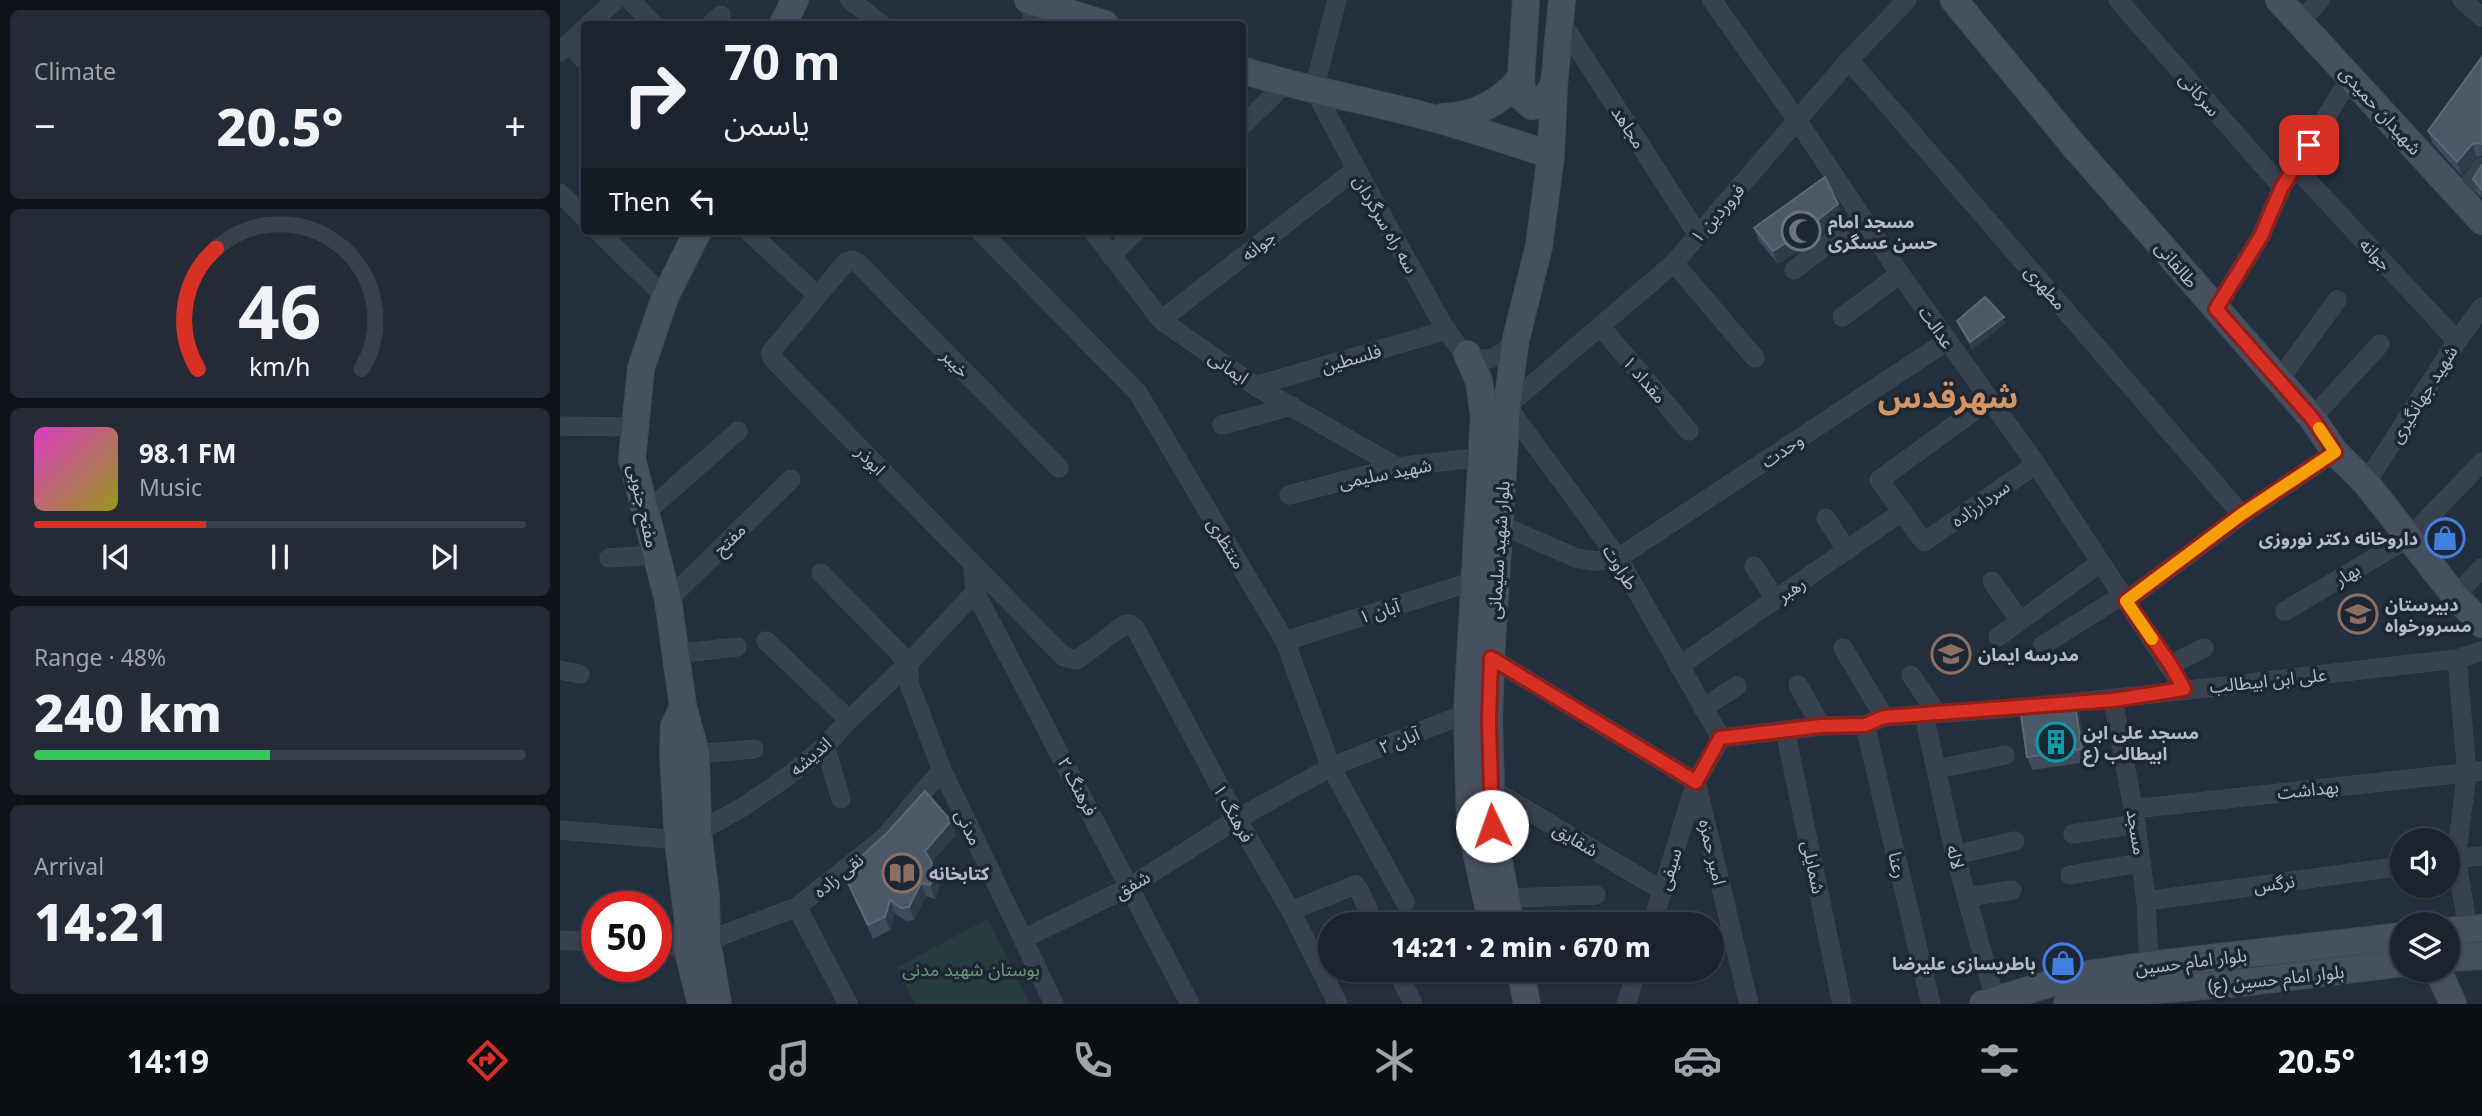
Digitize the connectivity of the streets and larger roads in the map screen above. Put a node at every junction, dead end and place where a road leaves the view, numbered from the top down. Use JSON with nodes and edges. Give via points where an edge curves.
{"nodes":[{"id":1,"x":616,"y":0,"type":"edge"},
{"id":2,"x":630,"y":0,"type":"edge"},
{"id":3,"x":794,"y":0,"type":"edge"},
{"id":4,"x":850,"y":0,"type":"edge"},
{"id":5,"x":1337,"y":0,"type":"edge"},
{"id":6,"x":1526,"y":0,"type":"edge"},
{"id":7,"x":1712,"y":0,"type":"edge"},
{"id":8,"x":1907,"y":0,"type":"edge"},
{"id":9,"x":1954,"y":0,"type":"edge"},
{"id":10,"x":2118,"y":0,"type":"edge"},
{"id":11,"x":2278,"y":0,"type":"edge"},
{"id":12,"x":2320,"y":0,"type":"edge"},
{"id":13,"x":2462,"y":0,"type":"edge"},
{"id":14,"x":1031,"y":9,"type":"edge"},
{"id":15,"x":1561,"y":10,"type":"edge"},
{"id":16,"x":2482,"y":17,"type":"edge"},
{"id":17,"x":592,"y":21,"type":"edge"},
{"id":18,"x":650,"y":21,"type":"edge"},
{"id":19,"x":784,"y":21,"type":"edge"},
{"id":20,"x":877,"y":21,"type":"edge"},
{"id":21,"x":1090,"y":21,"type":"edge"},
{"id":22,"x":2300,"y":22,"type":"junction"},
{"id":23,"x":581,"y":32,"type":"edge"},
{"id":24,"x":564,"y":47,"type":"edge"},
{"id":25,"x":581,"y":58,"type":"edge"},
{"id":26,"x":1849,"y":60,"type":"junction"},
{"id":27,"x":1246,"y":70,"type":"edge"},
{"id":28,"x":2351,"y":77,"type":"junction"},
{"id":29,"x":1521,"y":78,"type":"junction"},
{"id":30,"x":1286,"y":84,"type":"junction"},
{"id":31,"x":1554,"y":85,"type":"junction"},
{"id":32,"x":1314,"y":89,"type":"junction"},
{"id":33,"x":1430,"y":117,"type":"junction"},
{"id":34,"x":1797,"y":120,"type":"junction"},
{"id":35,"x":1246,"y":123,"type":"edge"},
{"id":36,"x":1551,"y":155,"type":"junction"},
{"id":37,"x":2294,"y":167,"type":"junction"},
{"id":38,"x":2482,"y":167,"type":"edge"},
{"id":39,"x":1355,"y":170,"type":"junction"},
{"id":40,"x":2282,"y":187,"type":"junction"},
{"id":41,"x":560,"y":193,"type":"edge"},
{"id":42,"x":2461,"y":196,"type":"junction"},
{"id":43,"x":581,"y":214,"type":"edge"},
{"id":44,"x":1861,"y":218,"type":"junction"},
{"id":45,"x":2482,"y":221,"type":"edge"},
{"id":46,"x":602,"y":235,"type":"edge"},
{"id":47,"x":696,"y":235,"type":"edge"},
{"id":48,"x":752,"y":235,"type":"edge"},
{"id":49,"x":983,"y":235,"type":"edge"},
{"id":50,"x":1096,"y":235,"type":"edge"},
{"id":51,"x":1132,"y":235,"type":"edge"},
{"id":52,"x":1698,"y":235,"type":"junction"},
{"id":53,"x":1111,"y":256,"type":"junction"},
{"id":54,"x":1674,"y":263,"type":"junction"},
{"id":55,"x":1794,"y":270,"type":"dead end"},
{"id":56,"x":1900,"y":274,"type":"junction"},
{"id":57,"x":817,"y":295,"type":"junction"},
{"id":58,"x":664,"y":297,"type":"junction"},
{"id":59,"x":2337,"y":300,"type":"dead end"},
{"id":60,"x":2482,"y":307,"type":"edge"},
{"id":61,"x":2216,"y":309,"type":"junction"},
{"id":62,"x":1842,"y":317,"type":"dead end"},
{"id":63,"x":1161,"y":320,"type":"junction"},
{"id":64,"x":1600,"y":326,"type":"junction"},
{"id":65,"x":1447,"y":330,"type":"junction"},
{"id":66,"x":1947,"y":341,"type":"junction"},
{"id":67,"x":2457,"y":341,"type":"junction"},
{"id":68,"x":1515,"y":344,"type":"junction"},
{"id":69,"x":2380,"y":344,"type":"dead end"},
{"id":70,"x":1467,"y":354,"type":"junction"},
{"id":71,"x":1755,"y":358,"type":"dead end"},
{"id":72,"x":2279,"y":380,"type":"junction"},
{"id":73,"x":1255,"y":386,"type":"junction"},
{"id":74,"x":1989,"y":400,"type":"junction"},
{"id":75,"x":1292,"y":406,"type":"junction"},
{"id":76,"x":1507,"y":406,"type":"junction"},
{"id":77,"x":2312,"y":418,"type":"junction"},
{"id":78,"x":1222,"y":425,"type":"dead end"},
{"id":79,"x":560,"y":426,"type":"edge"},
{"id":80,"x":635,"y":427,"type":"junction"},
{"id":81,"x":1689,"y":431,"type":"dead end"},
{"id":82,"x":738,"y":432,"type":"dead end"},
{"id":83,"x":2335,"y":452,"type":"junction"},
{"id":84,"x":1483,"y":457,"type":"junction"},
{"id":85,"x":2482,"y":462,"type":"edge"},
{"id":86,"x":2036,"y":464,"type":"junction"},
{"id":87,"x":1397,"y":467,"type":"junction"},
{"id":88,"x":1059,"y":468,"type":"dead end"},
{"id":89,"x":791,"y":479,"type":"dead end"},
{"id":90,"x":2366,"y":483,"type":"junction"},
{"id":91,"x":1289,"y":495,"type":"dead end"},
{"id":92,"x":1903,"y":511,"type":"junction"},
{"id":93,"x":645,"y":514,"type":"junction"},
{"id":94,"x":2242,"y":514,"type":"junction"},
{"id":95,"x":1826,"y":518,"type":"dead end"},
{"id":96,"x":1499,"y":524,"type":"junction"},
{"id":97,"x":2410,"y":537,"type":"junction"},
{"id":98,"x":1847,"y":551,"type":"junction"},
{"id":99,"x":655,"y":555,"type":"junction"},
{"id":100,"x":609,"y":558,"type":"dead end"},
{"id":101,"x":1618,"y":558,"type":"junction"},
{"id":102,"x":2101,"y":563,"type":"junction"},
{"id":103,"x":973,"y":566,"type":"junction"},
{"id":104,"x":1754,"y":566,"type":"dead end"},
{"id":105,"x":2482,"y":568,"type":"edge"},
{"id":106,"x":821,"y":573,"type":"dead end"},
{"id":107,"x":1992,"y":581,"type":"dead end"},
{"id":108,"x":1474,"y":582,"type":"junction"},
{"id":109,"x":975,"y":592,"type":"junction"},
{"id":110,"x":2455,"y":596,"type":"junction"},
{"id":111,"x":2124,"y":598,"type":"junction"},
{"id":112,"x":667,"y":600,"type":"junction"},
{"id":113,"x":1775,"y":600,"type":"junction"},
{"id":114,"x":2285,"y":611,"type":"dead end"},
{"id":115,"x":2020,"y":621,"type":"junction"},
{"id":116,"x":1129,"y":624,"type":"joint"},
{"id":117,"x":2482,"y":624,"type":"edge"},
{"id":118,"x":1998,"y":636,"type":"dead end"},
{"id":119,"x":766,"y":641,"type":"dead end"},
{"id":120,"x":1285,"y":641,"type":"junction"},
{"id":121,"x":2043,"y":645,"type":"dead end"},
{"id":122,"x":737,"y":647,"type":"dead end"},
{"id":123,"x":1843,"y":648,"type":"dead end"},
{"id":124,"x":2204,"y":648,"type":"dead end"},
{"id":125,"x":2482,"y":651,"type":"edge"},
{"id":126,"x":675,"y":654,"type":"junction"},
{"id":127,"x":1491,"y":658,"type":"junction"},
{"id":128,"x":2457,"y":659,"type":"junction"},
{"id":129,"x":909,"y":663,"type":"junction"},
{"id":130,"x":2170,"y":664,"type":"junction"},
{"id":131,"x":1679,"y":666,"type":"junction"},
{"id":132,"x":560,"y":670,"type":"edge"},
{"id":133,"x":580,"y":674,"type":"dead end"},
{"id":134,"x":1911,"y":675,"type":"dead end"},
{"id":135,"x":1798,"y":685,"type":"dead end"},
{"id":136,"x":1737,"y":686,"type":"dead end"},
{"id":137,"x":2184,"y":689,"type":"junction"},
{"id":138,"x":2113,"y":700,"type":"junction"},
{"id":139,"x":683,"y":706,"type":"junction"},
{"id":140,"x":1703,"y":708,"type":"junction"},
{"id":141,"x":1467,"y":713,"type":"junction"},
{"id":142,"x":1930,"y":713,"type":"junction"},
{"id":143,"x":1884,"y":717,"type":"junction"},
{"id":144,"x":849,"y":719,"type":"junction"},
{"id":145,"x":1865,"y":725,"type":"junction"},
{"id":146,"x":1821,"y":726,"type":"junction"},
{"id":147,"x":1785,"y":730,"type":"junction"},
{"id":148,"x":1720,"y":738,"type":"junction"},
{"id":149,"x":825,"y":746,"type":"junction"},
{"id":150,"x":754,"y":749,"type":"dead end"},
{"id":151,"x":696,"y":754,"type":"junction"},
{"id":152,"x":2005,"y":755,"type":"dead end"},
{"id":153,"x":1331,"y":766,"type":"junction"},
{"id":154,"x":1937,"y":769,"type":"junction"},
{"id":155,"x":942,"y":771,"type":"junction"},
{"id":156,"x":2475,"y":771,"type":"edge"},
{"id":157,"x":1696,"y":782,"type":"junction"},
{"id":158,"x":1490,"y":788,"type":"junction"},
{"id":159,"x":841,"y":799,"type":"dead end"},
{"id":160,"x":2135,"y":816,"type":"junction"},
{"id":161,"x":1237,"y":819,"type":"junction"},
{"id":162,"x":2460,"y":828,"type":"edge"},
{"id":163,"x":560,"y":830,"type":"edge"},
{"id":164,"x":2073,"y":834,"type":"dead end"},
{"id":165,"x":688,"y":836,"type":"junction"},
{"id":166,"x":2015,"y":841,"type":"dead end"},
{"id":167,"x":1955,"y":856,"type":"junction"},
{"id":168,"x":2482,"y":856,"type":"edge"},
{"id":169,"x":2460,"y":858,"type":"edge"},
{"id":170,"x":2141,"y":863,"type":"junction"},
{"id":171,"x":2390,"y":868,"type":"edge"},
{"id":172,"x":2070,"y":875,"type":"dead end"},
{"id":173,"x":1130,"y":886,"type":"junction"},
{"id":174,"x":2012,"y":890,"type":"dead end"},
{"id":175,"x":1663,"y":891,"type":"junction"},
{"id":176,"x":1596,"y":895,"type":"dead end"},
{"id":177,"x":1967,"y":897,"type":"junction"},
{"id":178,"x":1506,"y":898,"type":"junction"},
{"id":179,"x":2460,"y":898,"type":"edge"},
{"id":180,"x":2146,"y":901,"type":"junction"},
{"id":181,"x":1405,"y":902,"type":"dead end"},
{"id":182,"x":797,"y":907,"type":"junction"},
{"id":183,"x":1290,"y":911,"type":"junction"},
{"id":184,"x":1369,"y":912,"type":"edge"},
{"id":185,"x":1489,"y":912,"type":"edge"},
{"id":186,"x":1509,"y":912,"type":"edge"},
{"id":187,"x":1656,"y":912,"type":"edge"},
{"id":188,"x":2466,"y":929,"type":"edge"},
{"id":189,"x":1023,"y":939,"type":"junction"},
{"id":190,"x":2390,"y":939,"type":"edge"},
{"id":191,"x":560,"y":940,"type":"edge"},
{"id":192,"x":581,"y":941,"type":"edge"},
{"id":193,"x":697,"y":944,"type":"junction"},
{"id":194,"x":672,"y":945,"type":"edge"},
{"id":195,"x":2482,"y":956,"type":"edge"},
{"id":196,"x":2460,"y":957,"type":"edge"},
{"id":197,"x":2390,"y":965,"type":"edge"},
{"id":198,"x":1403,"y":982,"type":"edge"},
{"id":199,"x":1504,"y":982,"type":"edge"},
{"id":200,"x":1522,"y":982,"type":"edge"},
{"id":201,"x":1633,"y":982,"type":"edge"},
{"id":202,"x":2443,"y":982,"type":"edge"},
{"id":203,"x":2148,"y":987,"type":"edge"},
{"id":204,"x":1989,"y":1001,"type":"edge"},
{"id":205,"x":701,"y":1004,"type":"edge"},
{"id":206,"x":718,"y":1004,"type":"edge"},
{"id":207,"x":848,"y":1004,"type":"edge"},
{"id":208,"x":1054,"y":1004,"type":"edge"},
{"id":209,"x":1190,"y":1004,"type":"edge"},
{"id":210,"x":1338,"y":1004,"type":"edge"},
{"id":211,"x":1413,"y":1004,"type":"edge"},
{"id":212,"x":1509,"y":1004,"type":"edge"},
{"id":213,"x":1527,"y":1004,"type":"edge"},
{"id":214,"x":1626,"y":1004,"type":"edge"},
{"id":215,"x":1749,"y":1004,"type":"edge"},
{"id":216,"x":1842,"y":1004,"type":"edge"},
{"id":217,"x":1931,"y":1004,"type":"edge"},
{"id":218,"x":2067,"y":1004,"type":"edge"},
{"id":219,"x":2453,"y":1004,"type":"edge"}],
"edges":[{"from":1,"to":17,"type":"street"},
{"from":2,"to":18,"type":"street"},
{"from":3,"to":19,"type":"street"},
{"from":4,"to":20,"type":"street"},
{"from":5,"to":32,"type":"street"},
{"from":6,"to":29,"type":"street"},
{"from":7,"to":34,"type":"street","name":"عدالت"},
{"from":8,"to":26,"type":"street","name":"فروردین ۱"},
{"from":9,"to":61,"type":"street","name":"طالقانی"},
{"from":10,"to":40,"type":"street","name":"سرکانی"},
{"from":11,"to":22,"type":"street","name":"شهیدان حمیدی"},
{"from":12,"to":22,"type":"street"},
{"from":13,"to":16,"type":"street"},
{"from":14,"to":21,"type":"street"},
{"from":15,"to":31,"type":"street"},
{"from":15,"to":52,"type":"street","name":"مجاهد"},
{"from":22,"to":28,"type":"street","name":"شهیدان حمیدی"},
{"from":23,"to":24,"type":"street"},
{"from":24,"to":25,"type":"street"},
{"from":26,"to":34,"type":"street","name":"فروردین ۱"},
{"from":26,"to":94,"type":"street","name":"مطهری"},
{"from":27,"to":30,"type":"street"},
{"from":28,"to":37,"type":"street"},
{"from":28,"to":42,"type":"street","name":"شهیدان حمیدی","via":[[2419,144]]},
{"from":29,"to":31,"type":"street","via":[[1522,97],[1532,106],[1541,104]]},
{"from":29,"to":33,"type":"street","via":[[1485,108],[1463,117]]},
{"from":30,"to":32,"type":"street"},
{"from":30,"to":35,"type":"street"},
{"from":31,"to":36,"type":"street"},
{"from":32,"to":33,"type":"street"},
{"from":32,"to":39,"type":"street","name":"سه راه سرگردان"},
{"from":33,"to":36,"type":"street"},
{"from":34,"to":44,"type":"street","name":"عدالت"},
{"from":34,"to":52,"type":"street","name":"فروردین ۱"},
{"from":36,"to":68,"type":"street","via":[[1539,246]]},
{"from":37,"to":40,"type":"street"},
{"from":37,"to":67,"type":"street","name":"جوانه"},
{"from":38,"to":42,"type":"street"},
{"from":39,"to":63,"type":"street","name":"جوانه"},
{"from":39,"to":65,"type":"street","name":"سه راه سرگردان"},
{"from":40,"to":61,"type":"street","via":[[2261,236]]},
{"from":41,"to":43,"type":"street"},
{"from":42,"to":45,"type":"street","name":"شهیدان حمیدی"},
{"from":44,"to":55,"type":"street"},
{"from":44,"to":56,"type":"street","name":"عدالت"},
{"from":46,"to":58,"type":"street"},
{"from":47,"to":58,"type":"street","name":"مفتح جنوبی"},
{"from":48,"to":57,"type":"street"},
{"from":49,"to":120,"type":"street","name":"منتظری","via":[[1138,393]]},
{"from":50,"to":53,"type":"street","name":"ایمانی"},
{"from":51,"to":53,"type":"street"},
{"from":52,"to":54,"type":"street","name":"فروردین ۱"},
{"from":53,"to":63,"type":"street","name":"ایمانی"},
{"from":54,"to":64,"type":"street","name":"فروردین ۱"},
{"from":54,"to":71,"type":"street"},
{"from":56,"to":62,"type":"street"},
{"from":56,"to":66,"type":"street","name":"عدالت"},
{"from":57,"to":88,"type":"street","name":"خیبر","via":[[846,262],[858,262]]},
{"from":57,"to":103,"type":"street","name":"ابوذر","via":[[771,352],[772,358]]},
{"from":58,"to":80,"type":"street","name":"مفتح جنوبی","via":[[641,368]]},
{"from":59,"to":72,"type":"street"},
{"from":60,"to":67,"type":"street","name":"شهید جهانگیری"},
{"from":61,"to":72,"type":"street","name":"طالقانی"},
{"from":63,"to":73,"type":"street","name":"ایمانی"},
{"from":64,"to":76,"type":"street","name":"فروردین ۱"},
{"from":64,"to":81,"type":"street","name":"مقداد ۱"},
{"from":65,"to":70,"type":"street","name":"سه راه سرگردان"},
{"from":65,"to":73,"type":"street","name":"فلسطین"},
{"from":66,"to":74,"type":"street","name":"عدالت"},
{"from":66,"to":101,"type":"street","name":"وحدت"},
{"from":67,"to":90,"type":"street","name":"شهید جهانگیری"},
{"from":68,"to":70,"type":"street","via":[[1497,358]]},
{"from":68,"to":76,"type":"street","name":"بلوار شهید سلیمانی"},
{"from":69,"to":77,"type":"street"},
{"from":70,"to":84,"type":"street","name":"بلوار شهید سلیمانی","via":[[1479,381]]},
{"from":72,"to":77,"type":"street","name":"طالقانی"},
{"from":73,"to":75,"type":"street","name":"ایمانی"},
{"from":74,"to":86,"type":"street","name":"عدالت"},
{"from":74,"to":92,"type":"street","via":[[1878,480]]},
{"from":75,"to":78,"type":"street"},
{"from":75,"to":87,"type":"street","name":"ایمانی"},
{"from":76,"to":96,"type":"street","name":"بلوار شهید سلیمانی"},
{"from":76,"to":101,"type":"street","name":"طراوت"},
{"from":77,"to":83,"type":"street","name":"طالقانی"},
{"from":79,"to":80,"type":"street"},
{"from":80,"to":93,"type":"street","name":"مفتح جنوبی","via":[[632,459]]},
{"from":82,"to":93,"type":"street"},
{"from":83,"to":90,"type":"street","name":"طالقانی"},
{"from":83,"to":94,"type":"street"},
{"from":84,"to":87,"type":"street","name":"شهید سلیمی"},
{"from":84,"to":108,"type":"street","name":"بلوار شهید سلیمانی"},
{"from":85,"to":97,"type":"street","name":"بهار"},
{"from":86,"to":92,"type":"street","name":"سردارزاده","via":[[1924,542]]},
{"from":86,"to":102,"type":"street","name":"عدالت"},
{"from":87,"to":91,"type":"street","name":"شهید سلیمی"},
{"from":89,"to":112,"type":"street","name":"مفتح"},
{"from":90,"to":97,"type":"street","name":"طالقانی"},
{"from":92,"to":98,"type":"street","name":"رهبر"},
{"from":93,"to":99,"type":"street","name":"مفتح جنوبی"},
{"from":94,"to":111,"type":"street"},
{"from":95,"to":98,"type":"street"},
{"from":96,"to":101,"type":"street","via":[[1576,558]]},
{"from":96,"to":127,"type":"street","name":"بلوار شهید سلیمانی"},
{"from":97,"to":110,"type":"street","name":"طالقانی"},
{"from":97,"to":114,"type":"street","name":"بهار"},
{"from":98,"to":113,"type":"street","name":"رهبر"},
{"from":99,"to":100,"type":"street"},
{"from":99,"to":112,"type":"street","name":"مفتح جنوبی"},
{"from":101,"to":131,"type":"street","name":"طراوت"},
{"from":102,"to":111,"type":"street","name":"عدالت"},
{"from":102,"to":115,"type":"street"},
{"from":103,"to":109,"type":"street","name":"فرهنگ ۲"},
{"from":103,"to":116,"type":"street","name":"ابوذر","via":[[1070,660],[1077,660]]},
{"from":104,"to":113,"type":"street"},
{"from":105,"to":110,"type":"street"},
{"from":106,"to":129,"type":"street"},
{"from":107,"to":115,"type":"street"},
{"from":108,"to":120,"type":"street","name":"آبان ۱"},
{"from":108,"to":141,"type":"street","name":"بلوار شهید سلیمانی"},
{"from":109,"to":129,"type":"street","name":"اندیشه"},
{"from":109,"to":173,"type":"street","name":"فرهنگ ۲"},
{"from":110,"to":117,"type":"street","name":"طالقانی"},
{"from":111,"to":121,"type":"street"},
{"from":111,"to":130,"type":"street","name":"عدالت"},
{"from":112,"to":126,"type":"street","name":"مفتح جنوبی"},
{"from":113,"to":131,"type":"street","name":"رهبر"},
{"from":115,"to":118,"type":"street"},
{"from":116,"to":161,"type":"street","name":"فرهنگ ۱"},
{"from":119,"to":144,"type":"street"},
{"from":120,"to":153,"type":"street","name":"منتظری"},
{"from":122,"to":126,"type":"street"},
{"from":123,"to":143,"type":"street"},
{"from":124,"to":130,"type":"street"},
{"from":125,"to":128,"type":"street","name":"علی ابن ابیطالب"},
{"from":126,"to":139,"type":"street","name":"مفتح جنوبی"},
{"from":127,"to":157,"type":"street"},
{"from":127,"to":158,"type":"street","name":"بلوار شهید سلیمانی"},
{"from":128,"to":137,"type":"street","name":"علی ابن ابیطالب"},
{"from":128,"to":156,"type":"street"},
{"from":129,"to":144,"type":"street","name":"اندیشه"},
{"from":129,"to":155,"type":"street","name":"مدنی","via":[[909,684]]},
{"from":130,"to":137,"type":"street","name":"عدالت"},
{"from":131,"to":140,"type":"street","name":"طراوت"},
{"from":132,"to":133,"type":"street"},
{"from":134,"to":142,"type":"street"},
{"from":135,"to":146,"type":"street"},
{"from":136,"to":140,"type":"street"},
{"from":137,"to":138,"type":"street","name":"علی ابن ابیطالب"},
{"from":138,"to":142,"type":"street","name":"علی ابن ابیطالب"},
{"from":138,"to":160,"type":"street","name":"مسجد"},
{"from":139,"to":151,"type":"street","name":"مفتح جنوبی"},
{"from":139,"to":165,"type":"street","name":"مفتح جنوبی","via":[[674,726],[673,753]]},
{"from":140,"to":148,"type":"street","name":"طراوت"},
{"from":141,"to":153,"type":"street","name":"آبان ۲"},
{"from":141,"to":185,"type":"street","name":"بلوار شهید سلیمانی","via":[[1470,824]]},
{"from":142,"to":143,"type":"street","name":"علی ابن ابیطالب"},
{"from":142,"to":154,"type":"street","name":"لاله"},
{"from":143,"to":145,"type":"street","name":"علی ابن ابیطالب"},
{"from":144,"to":149,"type":"street","name":"اندیشه"},
{"from":145,"to":146,"type":"street","name":"علی ابن ابیطالب"},
{"from":145,"to":217,"type":"street","name":"رعنا"},
{"from":146,"to":147,"type":"street","name":"علی ابن ابیطالب"},
{"from":147,"to":148,"type":"street","name":"علی ابن ابیطالب"},
{"from":147,"to":216,"type":"street","name":"شمایلی"},
{"from":148,"to":157,"type":"street","name":"سیفی"},
{"from":149,"to":159,"type":"street"},
{"from":149,"to":165,"type":"street","name":"اندیشه","via":[[743,807]]},
{"from":150,"to":151,"type":"street"},
{"from":151,"to":165,"type":"street","name":"مفتح جنوبی"},
{"from":152,"to":154,"type":"street"},
{"from":153,"to":161,"type":"street","name":"آبان ۲"},
{"from":153,"to":181,"type":"street","name":"منتظری"},
{"from":154,"to":167,"type":"street","name":"لاله"},
{"from":155,"to":182,"type":"street","name":"نقی زاده","via":[[884,838]]},
{"from":155,"to":189,"type":"street","name":"مدنی"},
{"from":156,"to":160,"type":"street","name":"بهداشت"},
{"from":156,"to":162,"type":"street"},
{"from":157,"to":175,"type":"street","name":"سیفی"},
{"from":157,"to":215,"type":"street","name":"امیر حمزه"},
{"from":158,"to":175,"type":"street","name":"شقایق"},
{"from":158,"to":178,"type":"street","name":"بلوار شهید سلیمانی"},
{"from":160,"to":164,"type":"street","name":"بهداشت"},
{"from":160,"to":170,"type":"street","name":"مسجد"},
{"from":161,"to":173,"type":"street","name":"شفق"},
{"from":161,"to":183,"type":"street","name":"فرهنگ ۱"},
{"from":163,"to":165,"type":"street"},
{"from":165,"to":193,"type":"street","name":"مفتح جنوبی","via":[[706,897]]},
{"from":166,"to":167,"type":"street"},
{"from":167,"to":177,"type":"street","name":"لاله"},
{"from":168,"to":169,"type":"street"},
{"from":170,"to":172,"type":"street"},
{"from":170,"to":180,"type":"street","name":"مسجد"},
{"from":171,"to":180,"type":"street","name":"نرگس"},
{"from":173,"to":189,"type":"street","name":"شفق"},
{"from":173,"to":209,"type":"street","name":"فرهنگ ۲"},
{"from":174,"to":177,"type":"street"},
{"from":175,"to":187,"type":"street","name":"سیفی"},
{"from":176,"to":178,"type":"street"},
{"from":177,"to":204,"type":"street","name":"لاله"},
{"from":178,"to":186,"type":"street","name":"بلوار شهید سلیمانی"},
{"from":179,"to":188,"type":"street"},
{"from":180,"to":203,"type":"street","name":"مسجد"},
{"from":182,"to":193,"type":"street","name":"نقی زاده"},
{"from":182,"to":207,"type":"street"},
{"from":183,"to":184,"type":"street","via":[[1354,885]]},
{"from":183,"to":210,"type":"street","name":"فرهنگ ۱"},
{"from":189,"to":208,"type":"street","name":"مدنی"},
{"from":190,"to":203,"type":"street","name":"بلوار امام حسین"},
{"from":191,"to":192,"type":"street"},
{"from":193,"to":194,"type":"street"},
{"from":193,"to":205,"type":"street","name":"مفتح جنوبی"},
{"from":193,"to":206,"type":"street","name":"مفتح جنوبی"},
{"from":195,"to":196,"type":"street"},
{"from":197,"to":203,"type":"street","name":"بلوار امام حسین (ع)","via":[[2249,982]]},
{"from":198,"to":211,"type":"street"},
{"from":199,"to":212,"type":"street"},
{"from":200,"to":213,"type":"street"},
{"from":201,"to":214,"type":"street"},
{"from":202,"to":219,"type":"street"},
{"from":203,"to":204,"type":"street","name":"بلوار امام حسین","via":[[2075,976]]},
{"from":203,"to":218,"type":"street","name":"بلوار امام حسین (ع)"}]}
